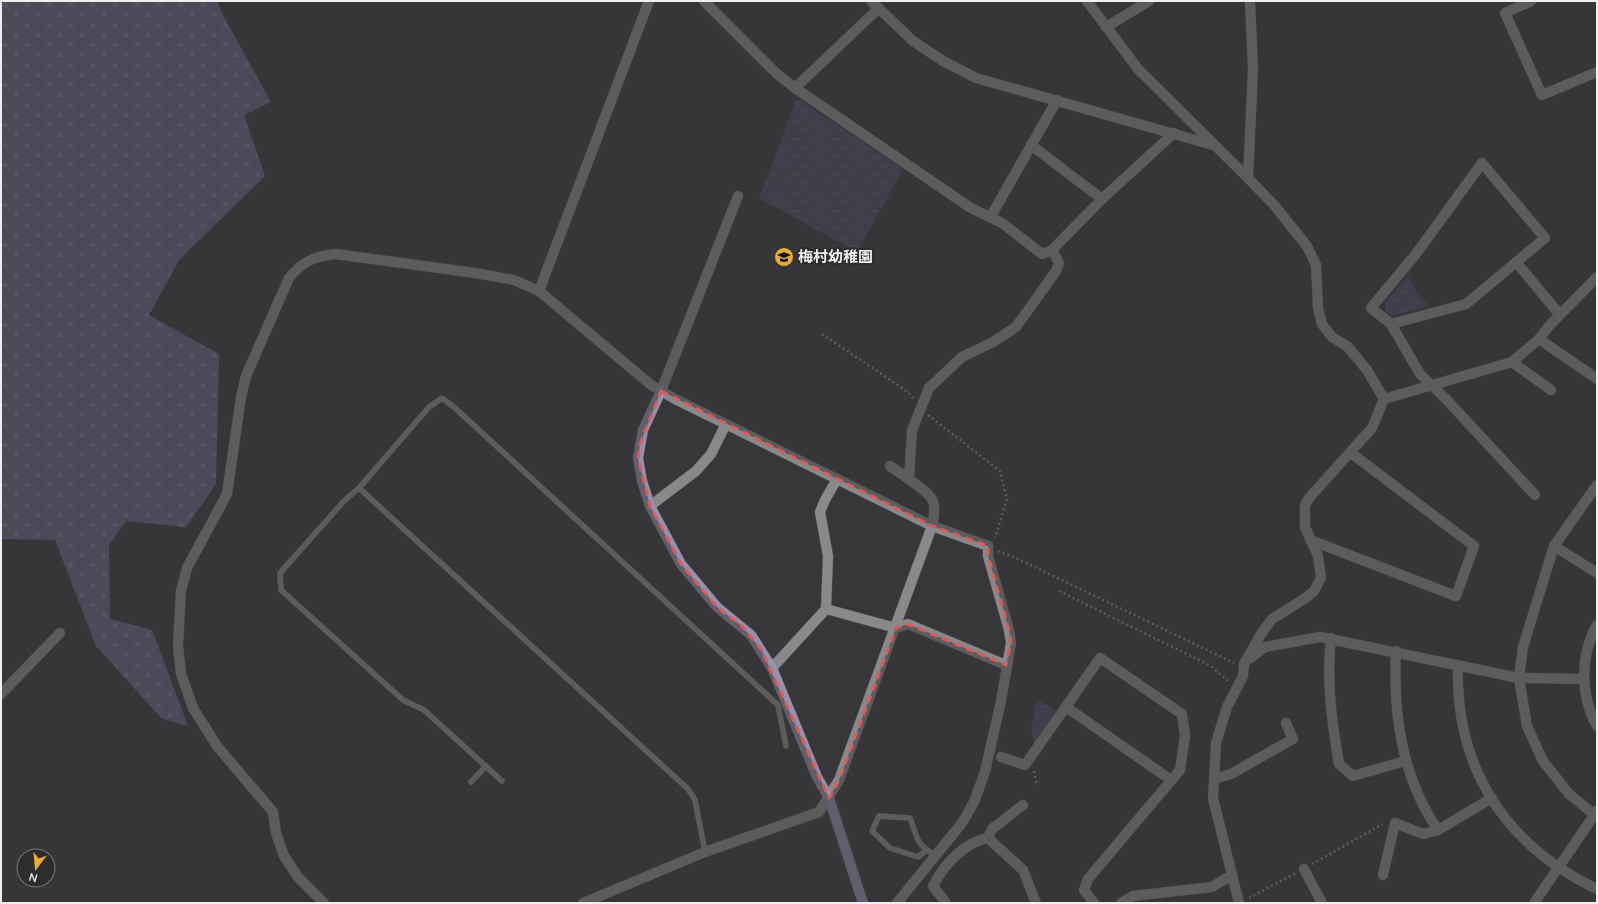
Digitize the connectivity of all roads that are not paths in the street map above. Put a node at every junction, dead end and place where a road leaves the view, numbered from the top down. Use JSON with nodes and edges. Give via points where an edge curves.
{"nodes":[{"id":1,"x":650,"y":1,"type":"edge"},
{"id":2,"x":704,"y":1,"type":"edge"},
{"id":3,"x":870,"y":1,"type":"edge"},
{"id":4,"x":1087,"y":1,"type":"edge"},
{"id":5,"x":1149,"y":1,"type":"edge"},
{"id":6,"x":1250,"y":1,"type":"edge"},
{"id":7,"x":1531,"y":1,"type":"edge"},
{"id":8,"x":878,"y":8,"type":"junction"},
{"id":9,"x":1106,"y":27,"type":"junction"},
{"id":10,"x":1597,"y":72,"type":"edge"},
{"id":11,"x":795,"y":88,"type":"junction"},
{"id":12,"x":1057,"y":100,"type":"junction"},
{"id":13,"x":1174,"y":133,"type":"junction"},
{"id":14,"x":1031,"y":145,"type":"junction"},
{"id":15,"x":1213,"y":145,"type":"junction"},
{"id":16,"x":1248,"y":178,"type":"junction"},
{"id":17,"x":738,"y":196,"type":"dead end"},
{"id":18,"x":1102,"y":199,"type":"junction"},
{"id":19,"x":991,"y":216,"type":"junction"},
{"id":20,"x":1052,"y":250,"type":"junction"},
{"id":21,"x":1516,"y":262,"type":"junction"},
{"id":22,"x":1597,"y":277,"type":"edge"},
{"id":23,"x":539,"y":291,"type":"junction"},
{"id":24,"x":1560,"y":315,"type":"junction"},
{"id":25,"x":1391,"y":324,"type":"junction"},
{"id":26,"x":1538,"y":339,"type":"junction"},
{"id":27,"x":1512,"y":362,"type":"junction"},
{"id":28,"x":1597,"y":379,"type":"edge"},
{"id":29,"x":1433,"y":385,"type":"junction"},
{"id":30,"x":1551,"y":390,"type":"dead end"},
{"id":31,"x":661,"y":391,"type":"junction"},
{"id":32,"x":1384,"y":399,"type":"junction"},
{"id":33,"x":726,"y":424,"type":"junction"},
{"id":34,"x":1351,"y":453,"type":"junction"},
{"id":35,"x":890,"y":466,"type":"dead end"},
{"id":36,"x":838,"y":479,"type":"junction"},
{"id":37,"x":909,"y":479,"type":"junction"},
{"id":38,"x":1597,"y":487,"type":"edge"},
{"id":39,"x":359,"y":488,"type":"junction"},
{"id":40,"x":1535,"y":495,"type":"dead end"},
{"id":41,"x":650,"y":506,"type":"junction"},
{"id":42,"x":932,"y":526,"type":"junction"},
{"id":43,"x":1310,"y":540,"type":"junction"},
{"id":44,"x":1554,"y":546,"type":"junction"},
{"id":45,"x":1597,"y":573,"type":"edge"},
{"id":46,"x":826,"y":609,"type":"junction"},
{"id":47,"x":1597,"y":625,"type":"edge"},
{"id":48,"x":896,"y":628,"type":"junction"},
{"id":49,"x":60,"y":634,"type":"dead end"},
{"id":50,"x":1331,"y":638,"type":"junction"},
{"id":51,"x":1396,"y":651,"type":"junction"},
{"id":52,"x":1244,"y":664,"type":"junction"},
{"id":53,"x":1006,"y":665,"type":"junction"},
{"id":54,"x":1458,"y":666,"type":"junction"},
{"id":55,"x":772,"y":668,"type":"junction"},
{"id":56,"x":1520,"y":678,"type":"junction"},
{"id":57,"x":1584,"y":679,"type":"junction"},
{"id":58,"x":1,"y":694,"type":"edge"},
{"id":59,"x":1066,"y":706,"type":"junction"},
{"id":60,"x":1286,"y":723,"type":"dead end"},
{"id":61,"x":1597,"y":726,"type":"edge"},
{"id":62,"x":786,"y":746,"type":"dead end"},
{"id":63,"x":1001,"y":757,"type":"dead end"},
{"id":64,"x":1405,"y":761,"type":"junction"},
{"id":65,"x":486,"y":766,"type":"junction"},
{"id":66,"x":1214,"y":779,"type":"junction"},
{"id":67,"x":1172,"y":780,"type":"junction"},
{"id":68,"x":502,"y":781,"type":"dead end"},
{"id":69,"x":471,"y":782,"type":"dead end"},
{"id":70,"x":829,"y":798,"type":"junction"},
{"id":71,"x":1492,"y":798,"type":"junction"},
{"id":72,"x":1023,"y":805,"type":"dead end"},
{"id":73,"x":1596,"y":815,"type":"edge"},
{"id":74,"x":1438,"y":830,"type":"junction"},
{"id":75,"x":988,"y":838,"type":"junction"},
{"id":76,"x":927,"y":850,"type":"junction"},
{"id":77,"x":705,"y":852,"type":"junction"},
{"id":78,"x":936,"y":856,"type":"junction"},
{"id":79,"x":1558,"y":867,"type":"junction"},
{"id":80,"x":1304,"y":869,"type":"road end"},
{"id":81,"x":1232,"y":875,"type":"junction"},
{"id":82,"x":1383,"y":875,"type":"dead end"},
{"id":83,"x":1597,"y":889,"type":"edge"},
{"id":84,"x":1153,"y":899,"type":"edge"},
{"id":85,"x":1243,"y":901,"type":"edge"},
{"id":86,"x":324,"y":903,"type":"edge"},
{"id":87,"x":584,"y":903,"type":"edge"},
{"id":88,"x":863,"y":903,"type":"edge"},
{"id":89,"x":897,"y":903,"type":"edge"},
{"id":90,"x":946,"y":903,"type":"edge"},
{"id":91,"x":1036,"y":903,"type":"edge"},
{"id":92,"x":1094,"y":903,"type":"edge"},
{"id":93,"x":1121,"y":903,"type":"edge"},
{"id":94,"x":1322,"y":903,"type":"edge"},
{"id":95,"x":1534,"y":903,"type":"edge"}],
"edges":[{"from":1,"to":23,"type":"street"},
{"from":2,"to":11,"type":"street"},
{"from":3,"to":8,"type":"street"},
{"from":4,"to":9,"type":"street"},
{"from":5,"to":9,"type":"street"},
{"from":6,"to":16,"type":"street","via":[[1253,70]]},
{"from":7,"to":10,"type":"street","via":[[1505,13],[1542,95]]},
{"from":8,"to":11,"type":"street"},
{"from":8,"to":12,"type":"street","via":[[913,41],[943,61],[976,78]]},
{"from":9,"to":15,"type":"street","via":[[1138,69]]},
{"from":11,"to":19,"type":"street","via":[[971,208]]},
{"from":12,"to":13,"type":"street"},
{"from":12,"to":14,"type":"street"},
{"from":13,"to":15,"type":"street"},
{"from":13,"to":18,"type":"street"},
{"from":14,"to":18,"type":"street"},
{"from":14,"to":19,"type":"street"},
{"from":15,"to":16,"type":"street"},
{"from":16,"to":32,"type":"street","via":[[1307,246],[1316,265],[1318,308],[1322,324],[1332,337],[1347,346],[1367,370]]},
{"from":17,"to":31,"type":"street"},
{"from":18,"to":20,"type":"street"},
{"from":19,"to":20,"type":"street","via":[[1042,254]]},
{"from":20,"to":37,"type":"street","via":[[1059,263],[1056,271],[1016,327],[962,357],[929,388],[912,430]]},
{"from":21,"to":24,"type":"street"},
{"from":21,"to":25,"type":"street","via":[[1466,304]]},
{"from":21,"to":25,"type":"street","via":[[1545,238],[1482,163],[1416,254],[1372,308]]},
{"from":22,"to":24,"type":"street"},
{"from":23,"to":31,"type":"street"},
{"from":23,"to":86,"type":"street","via":[[514,280],[468,272],[336,254],[320,256],[300,265],[288,278],[246,376],[228,494],[187,568],[181,591],[178,645],[181,674],[193,708],[217,746],[273,812],[276,834],[284,856],[298,877]]},
{"from":24,"to":26,"type":"street"},
{"from":25,"to":29,"type":"street","via":[[1420,374]]},
{"from":26,"to":27,"type":"street"},
{"from":26,"to":28,"type":"street"},
{"from":27,"to":29,"type":"street"},
{"from":27,"to":30,"type":"street"},
{"from":29,"to":32,"type":"street"},
{"from":29,"to":40,"type":"street"},
{"from":31,"to":33,"type":"street"},
{"from":31,"to":41,"type":"street","via":[[644,430],[638,458]]},
{"from":32,"to":34,"type":"street","via":[[1372,428]]},
{"from":33,"to":36,"type":"street"},
{"from":33,"to":41,"type":"street","via":[[711,454],[696,471]]},
{"from":34,"to":43,"type":"street","via":[[1305,505],[1305,527]]},
{"from":34,"to":43,"type":"street","via":[[1474,546],[1456,596]]},
{"from":35,"to":37,"type":"street"},
{"from":36,"to":42,"type":"street"},
{"from":36,"to":46,"type":"street","via":[[820,512],[828,556]]},
{"from":37,"to":42,"type":"street","via":[[932,497],[936,510]]},
{"from":38,"to":44,"type":"street"},
{"from":39,"to":62,"type":"lane","via":[[429,407],[442,398],[778,705]]},
{"from":39,"to":65,"type":"lane","via":[[344,501],[280,573],[281,590],[403,700],[424,710]]},
{"from":39,"to":77,"type":"lane","via":[[688,789],[695,800]]},
{"from":41,"to":55,"type":"street","via":[[681,564],[717,607],[751,635]]},
{"from":42,"to":48,"type":"street"},
{"from":42,"to":53,"type":"street","via":[[988,546],[988,556],[1011,643]]},
{"from":43,"to":52,"type":"street","via":[[1318,556],[1321,578],[1314,591],[1272,618]]},
{"from":44,"to":45,"type":"street"},
{"from":44,"to":56,"type":"street","via":[[1524,647]]},
{"from":46,"to":48,"type":"street"},
{"from":46,"to":55,"type":"street"},
{"from":47,"to":57,"type":"street","via":[[1586,655]]},
{"from":48,"to":53,"type":"street","via":[[908,624]]},
{"from":48,"to":70,"type":"street","via":[[839,780]]},
{"from":49,"to":58,"type":"street"},
{"from":50,"to":51,"type":"street"},
{"from":50,"to":52,"type":"street","via":[[1320,637],[1264,647]]},
{"from":50,"to":64,"type":"street","via":[[1331,717],[1339,764],[1353,776]]},
{"from":51,"to":54,"type":"street"},
{"from":51,"to":64,"type":"street","via":[[1397,722]]},
{"from":52,"to":66,"type":"street","via":[[1243,676],[1227,707],[1216,743]]},
{"from":53,"to":78,"type":"street","via":[[1001,701],[985,772],[974,802],[962,823]]},
{"from":54,"to":56,"type":"street"},
{"from":54,"to":71,"type":"street","via":[[1458,696],[1464,734],[1479,775]]},
{"from":55,"to":70,"type":"street","via":[[817,778]]},
{"from":56,"to":57,"type":"street"},
{"from":56,"to":73,"type":"street","via":[[1527,726],[1543,761],[1561,786]]},
{"from":57,"to":61,"type":"street","via":[[1587,700]]},
{"from":59,"to":63,"type":"street","via":[[1025,765]]},
{"from":59,"to":67,"type":"street"},
{"from":59,"to":67,"type":"street","via":[[1100,658],[1182,714],[1185,736],[1180,770]]},
{"from":60,"to":66,"type":"street","via":[[1293,739],[1231,774]]},
{"from":64,"to":74,"type":"street","via":[[1423,806]]},
{"from":65,"to":68,"type":"lane"},
{"from":65,"to":69,"type":"lane"},
{"from":66,"to":81,"type":"street","via":[[1213,798]]},
{"from":67,"to":92,"type":"street","via":[[1088,880],[1084,890]]},
{"from":70,"to":77,"type":"street","via":[[819,812]]},
{"from":70,"to":88,"type":"street"},
{"from":71,"to":74,"type":"street"},
{"from":71,"to":79,"type":"street","via":[[1517,833],[1536,852]]},
{"from":72,"to":75,"type":"street","via":[[992,829]]},
{"from":73,"to":79,"type":"street"},
{"from":74,"to":82,"type":"street","via":[[1423,834],[1395,823]]},
{"from":75,"to":90,"type":"street","via":[[980,840],[949,861],[938,875],[933,886]]},
{"from":75,"to":91,"type":"street","via":[[1023,870]]},
{"from":76,"to":76,"type":"lane","via":[[921,847],[910,818],[879,816],[872,831],[890,848],[918,857]]},
{"from":76,"to":78,"type":"lane"},
{"from":77,"to":87,"type":"street"},
{"from":78,"to":89,"type":"street"},
{"from":79,"to":83,"type":"street"},
{"from":79,"to":95,"type":"street"},
{"from":80,"to":94,"type":"street"},
{"from":81,"to":84,"type":"street","via":[[1212,887]]},
{"from":81,"to":85,"type":"street"},
{"from":84,"to":93,"type":"street","via":[[1133,896]]}]}
